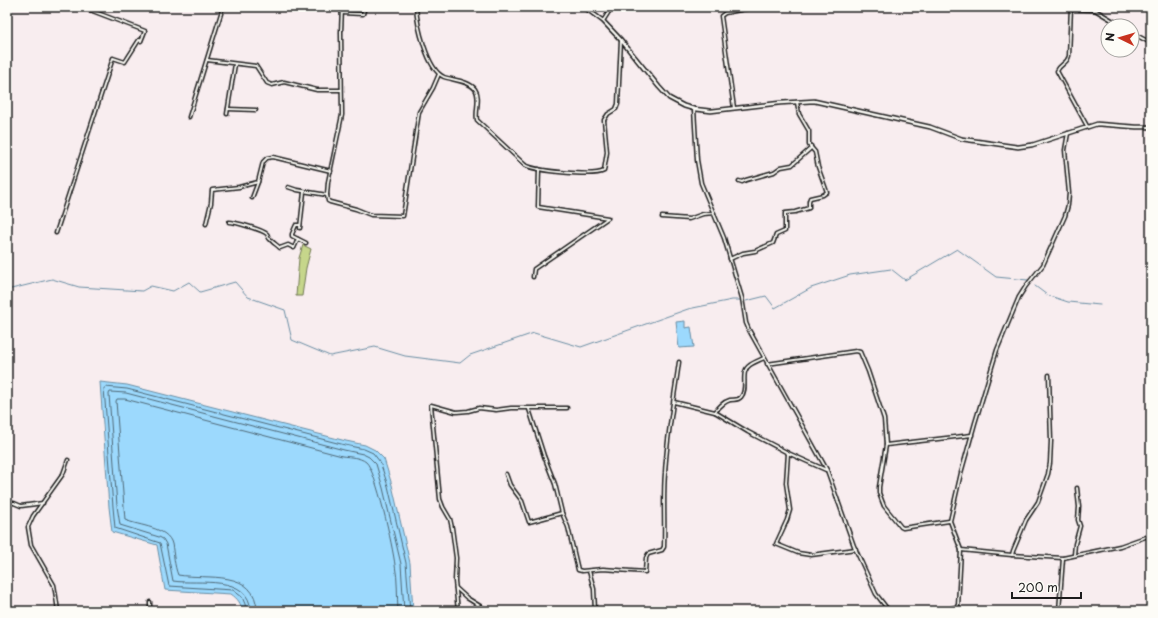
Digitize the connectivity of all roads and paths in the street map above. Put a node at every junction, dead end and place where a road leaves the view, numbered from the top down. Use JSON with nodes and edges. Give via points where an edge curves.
{"nodes":[{"id":1,"x":82,"y":7,"type":"edge"},
{"id":2,"x":223,"y":7,"type":"edge"},
{"id":3,"x":342,"y":7,"type":"edge"},
{"id":4,"x":365,"y":7,"type":"edge"},
{"id":5,"x":416,"y":7,"type":"edge"},
{"id":6,"x":584,"y":7,"type":"edge"},
{"id":7,"x":612,"y":7,"type":"edge"},
{"id":8,"x":755,"y":7,"type":"edge"},
{"id":9,"x":1065,"y":7,"type":"edge"},
{"id":10,"x":1071,"y":8,"type":"edge"},
{"id":11,"x":342,"y":13,"type":"junction"},
{"id":12,"x":1108,"y":18,"type":"edge"},
{"id":13,"x":603,"y":21,"type":"junction"},
{"id":14,"x":1140,"y":37,"type":"edge"},
{"id":15,"x":621,"y":40,"type":"junction"},
{"id":16,"x":1151,"y":43,"type":"edge"},
{"id":17,"x":207,"y":60,"type":"junction"},
{"id":18,"x":235,"y":64,"type":"junction"},
{"id":19,"x":439,"y":74,"type":"junction"},
{"id":20,"x":341,"y":90,"type":"junction"},
{"id":21,"x":797,"y":102,"type":"junction"},
{"id":22,"x":734,"y":108,"type":"junction"},
{"id":23,"x":228,"y":109,"type":"junction"},
{"id":24,"x":694,"y":109,"type":"junction"},
{"id":25,"x":256,"y":110,"type":"dead end"},
{"id":26,"x":228,"y":114,"type":"dead end"},
{"id":27,"x":189,"y":117,"type":"dead end"},
{"id":28,"x":1087,"y":126,"type":"junction"},
{"id":29,"x":1151,"y":127,"type":"edge"},
{"id":30,"x":1068,"y":133,"type":"junction"},
{"id":31,"x":811,"y":146,"type":"junction"},
{"id":32,"x":539,"y":169,"type":"junction"},
{"id":33,"x":331,"y":171,"type":"junction"},
{"id":34,"x":739,"y":181,"type":"dead end"},
{"id":35,"x":258,"y":182,"type":"junction"},
{"id":36,"x":288,"y":187,"type":"dead end"},
{"id":37,"x":304,"y":191,"type":"junction"},
{"id":38,"x":327,"y":195,"type":"junction"},
{"id":39,"x":252,"y":198,"type":"dead end"},
{"id":40,"x":714,"y":213,"type":"junction"},
{"id":41,"x":662,"y":217,"type":"dead end"},
{"id":42,"x":229,"y":222,"type":"dead end"},
{"id":43,"x":206,"y":224,"type":"dead end"},
{"id":44,"x":56,"y":233,"type":"dead end"},
{"id":45,"x":298,"y":239,"type":"junction"},
{"id":46,"x":306,"y":243,"type":"dead end"},
{"id":47,"x":730,"y":259,"type":"junction"},
{"id":48,"x":533,"y":277,"type":"dead end"},
{"id":49,"x":764,"y":358,"type":"junction"},
{"id":50,"x":679,"y":362,"type":"dead end"},
{"id":51,"x":767,"y":364,"type":"junction"},
{"id":52,"x":1049,"y":375,"type":"dead end"},
{"id":53,"x":674,"y":402,"type":"junction"},
{"id":54,"x":567,"y":408,"type":"dead end"},
{"id":55,"x":529,"y":409,"type":"junction"},
{"id":56,"x":715,"y":412,"type":"junction"},
{"id":57,"x":972,"y":435,"type":"junction"},
{"id":58,"x":886,"y":444,"type":"junction"},
{"id":59,"x":788,"y":454,"type":"junction"},
{"id":60,"x":68,"y":460,"type":"dead end"},
{"id":61,"x":827,"y":470,"type":"junction"},
{"id":62,"x":506,"y":474,"type":"dead end"},
{"id":63,"x":1077,"y":488,"type":"dead end"},
{"id":64,"x":7,"y":503,"type":"edge"},
{"id":65,"x":43,"y":503,"type":"junction"},
{"id":66,"x":562,"y":512,"type":"junction"},
{"id":67,"x":950,"y":521,"type":"junction"},
{"id":68,"x":1151,"y":535,"type":"edge"},
{"id":69,"x":856,"y":549,"type":"junction"},
{"id":70,"x":961,"y":550,"type":"junction"},
{"id":71,"x":1012,"y":555,"type":"junction"},
{"id":72,"x":1074,"y":555,"type":"junction"},
{"id":73,"x":1063,"y":558,"type":"junction"},
{"id":74,"x":589,"y":571,"type":"junction"},
{"id":75,"x":456,"y":588,"type":"junction"},
{"id":76,"x":150,"y":602,"type":"dead end"},
{"id":77,"x":958,"y":606,"type":"junction"},
{"id":78,"x":1151,"y":610,"type":"edge"},
{"id":79,"x":58,"y":611,"type":"edge"},
{"id":80,"x":150,"y":611,"type":"edge"},
{"id":81,"x":458,"y":611,"type":"edge"},
{"id":82,"x":488,"y":611,"type":"edge"},
{"id":83,"x":595,"y":611,"type":"edge"},
{"id":84,"x":889,"y":611,"type":"edge"},
{"id":85,"x":943,"y":611,"type":"edge"},
{"id":86,"x":959,"y":611,"type":"edge"},
{"id":87,"x":1059,"y":611,"type":"edge"},
{"id":88,"x":1148,"y":611,"type":"edge"}],
"edges":[{"from":1,"to":44,"type":"street","via":[[145,31],[141,41],[139,40],[125,62],[114,58]]},
{"from":2,"to":17,"type":"street"},
{"from":3,"to":11,"type":"street"},
{"from":4,"to":11,"type":"street","via":[[364,14]]},
{"from":5,"to":19,"type":"street","via":[[422,40]]},
{"from":6,"to":13,"type":"street"},
{"from":7,"to":13,"type":"street"},
{"from":8,"to":22,"type":"street","via":[[725,13],[722,16]]},
{"from":9,"to":10,"type":"street"},
{"from":10,"to":12,"type":"street","via":[[1095,10]]},
{"from":10,"to":28,"type":"street","via":[[1068,59],[1057,70]]},
{"from":11,"to":20,"type":"street"},
{"from":13,"to":15,"type":"street"},
{"from":14,"to":16,"type":"street"},
{"from":15,"to":24,"type":"street","via":[[669,98]]},
{"from":15,"to":32,"type":"street","via":[[618,104],[604,120],[607,152],[604,172],[578,174]]},
{"from":17,"to":18,"type":"street"},
{"from":17,"to":27,"type":"street"},
{"from":18,"to":20,"type":"street","via":[[256,66],[267,83],[272,85],[284,82],[317,90]]},
{"from":18,"to":23,"type":"street"},
{"from":19,"to":32,"type":"street","via":[[476,90],[477,120],[525,165]]},
{"from":19,"to":38,"type":"street","via":[[419,112],[403,216],[371,215],[330,202]]},
{"from":20,"to":33,"type":"street","via":[[342,115]]},
{"from":21,"to":22,"type":"street"},
{"from":21,"to":30,"type":"street","via":[[823,102],[930,127],[962,139],[1011,147],[1025,147]]},
{"from":21,"to":31,"type":"street","via":[[799,114],[809,131]]},
{"from":22,"to":24,"type":"street","via":[[711,111]]},
{"from":23,"to":25,"type":"street"},
{"from":23,"to":26,"type":"street"},
{"from":24,"to":40,"type":"street","via":[[701,183]]},
{"from":28,"to":29,"type":"street","via":[[1097,124]]},
{"from":28,"to":30,"type":"street"},
{"from":30,"to":57,"type":"street","via":[[1065,150],[1069,192],[1065,216],[1043,265],[1026,286],[1005,330],[988,377]]},
{"from":31,"to":34,"type":"street","via":[[810,150],[792,165]]},
{"from":31,"to":47,"type":"street","via":[[816,152],[818,167],[827,192],[810,198],[809,208],[785,213],[785,231],[776,235],[773,243]]},
{"from":32,"to":48,"type":"street","via":[[538,207],[608,218],[534,269]]},
{"from":33,"to":35,"type":"street","via":[[266,158]]},
{"from":33,"to":38,"type":"street"},
{"from":35,"to":39,"type":"street"},
{"from":35,"to":43,"type":"street","via":[[212,190]]},
{"from":36,"to":37,"type":"street"},
{"from":37,"to":38,"type":"street"},
{"from":37,"to":45,"type":"street","via":[[300,227],[296,225],[292,234]]},
{"from":40,"to":41,"type":"street","via":[[689,219]]},
{"from":40,"to":47,"type":"street"},
{"from":42,"to":45,"type":"street","via":[[237,222],[264,232],[280,248],[288,245],[294,248]]},
{"from":45,"to":46,"type":"street"},
{"from":47,"to":49,"type":"street","via":[[742,298],[748,330]]},
{"from":49,"to":51,"type":"street"},
{"from":49,"to":56,"type":"street","via":[[747,367],[742,397],[723,403]]},
{"from":50,"to":53,"type":"street"},
{"from":51,"to":58,"type":"street","via":[[860,352],[882,412]]},
{"from":51,"to":61,"type":"street"},
{"from":52,"to":71,"type":"street","via":[[1051,441],[1048,474],[1038,502],[1026,520]]},
{"from":53,"to":56,"type":"street"},
{"from":53,"to":74,"type":"street","via":[[667,446],[663,549],[648,554],[645,572],[603,569]]},
{"from":54,"to":55,"type":"street"},
{"from":55,"to":66,"type":"street"},
{"from":55,"to":75,"type":"street","via":[[479,408],[456,412],[430,404],[441,503],[452,528]]},
{"from":56,"to":59,"type":"street"},
{"from":57,"to":58,"type":"street"},
{"from":57,"to":67,"type":"street"},
{"from":58,"to":67,"type":"street","via":[[879,493],[884,506],[901,527],[906,529]]},
{"from":59,"to":61,"type":"street"},
{"from":59,"to":69,"type":"street","via":[[786,483],[790,510],[776,544],[811,555]]},
{"from":60,"to":65,"type":"street","via":[[63,474]]},
{"from":61,"to":69,"type":"street"},
{"from":62,"to":66,"type":"street","via":[[510,485],[522,501],[530,522]]},
{"from":63,"to":72,"type":"street","via":[[1080,526]]},
{"from":64,"to":65,"type":"street","via":[[21,506]]},
{"from":65,"to":79,"type":"street","via":[[30,520],[28,532],[33,549],[54,585]]},
{"from":66,"to":74,"type":"street","via":[[572,539],[577,568],[580,571]]},
{"from":67,"to":70,"type":"street"},
{"from":68,"to":72,"type":"street","via":[[1120,546]]},
{"from":69,"to":84,"type":"street","via":[[876,594]]},
{"from":70,"to":71,"type":"street"},
{"from":70,"to":77,"type":"street"},
{"from":71,"to":73,"type":"street"},
{"from":72,"to":73,"type":"street"},
{"from":73,"to":87,"type":"street"},
{"from":74,"to":83,"type":"street","via":[[594,589]]},
{"from":75,"to":81,"type":"street"},
{"from":75,"to":82,"type":"street"},
{"from":76,"to":80,"type":"street"},
{"from":77,"to":85,"type":"street"},
{"from":77,"to":86,"type":"street"},
{"from":78,"to":88,"type":"street"}]}
